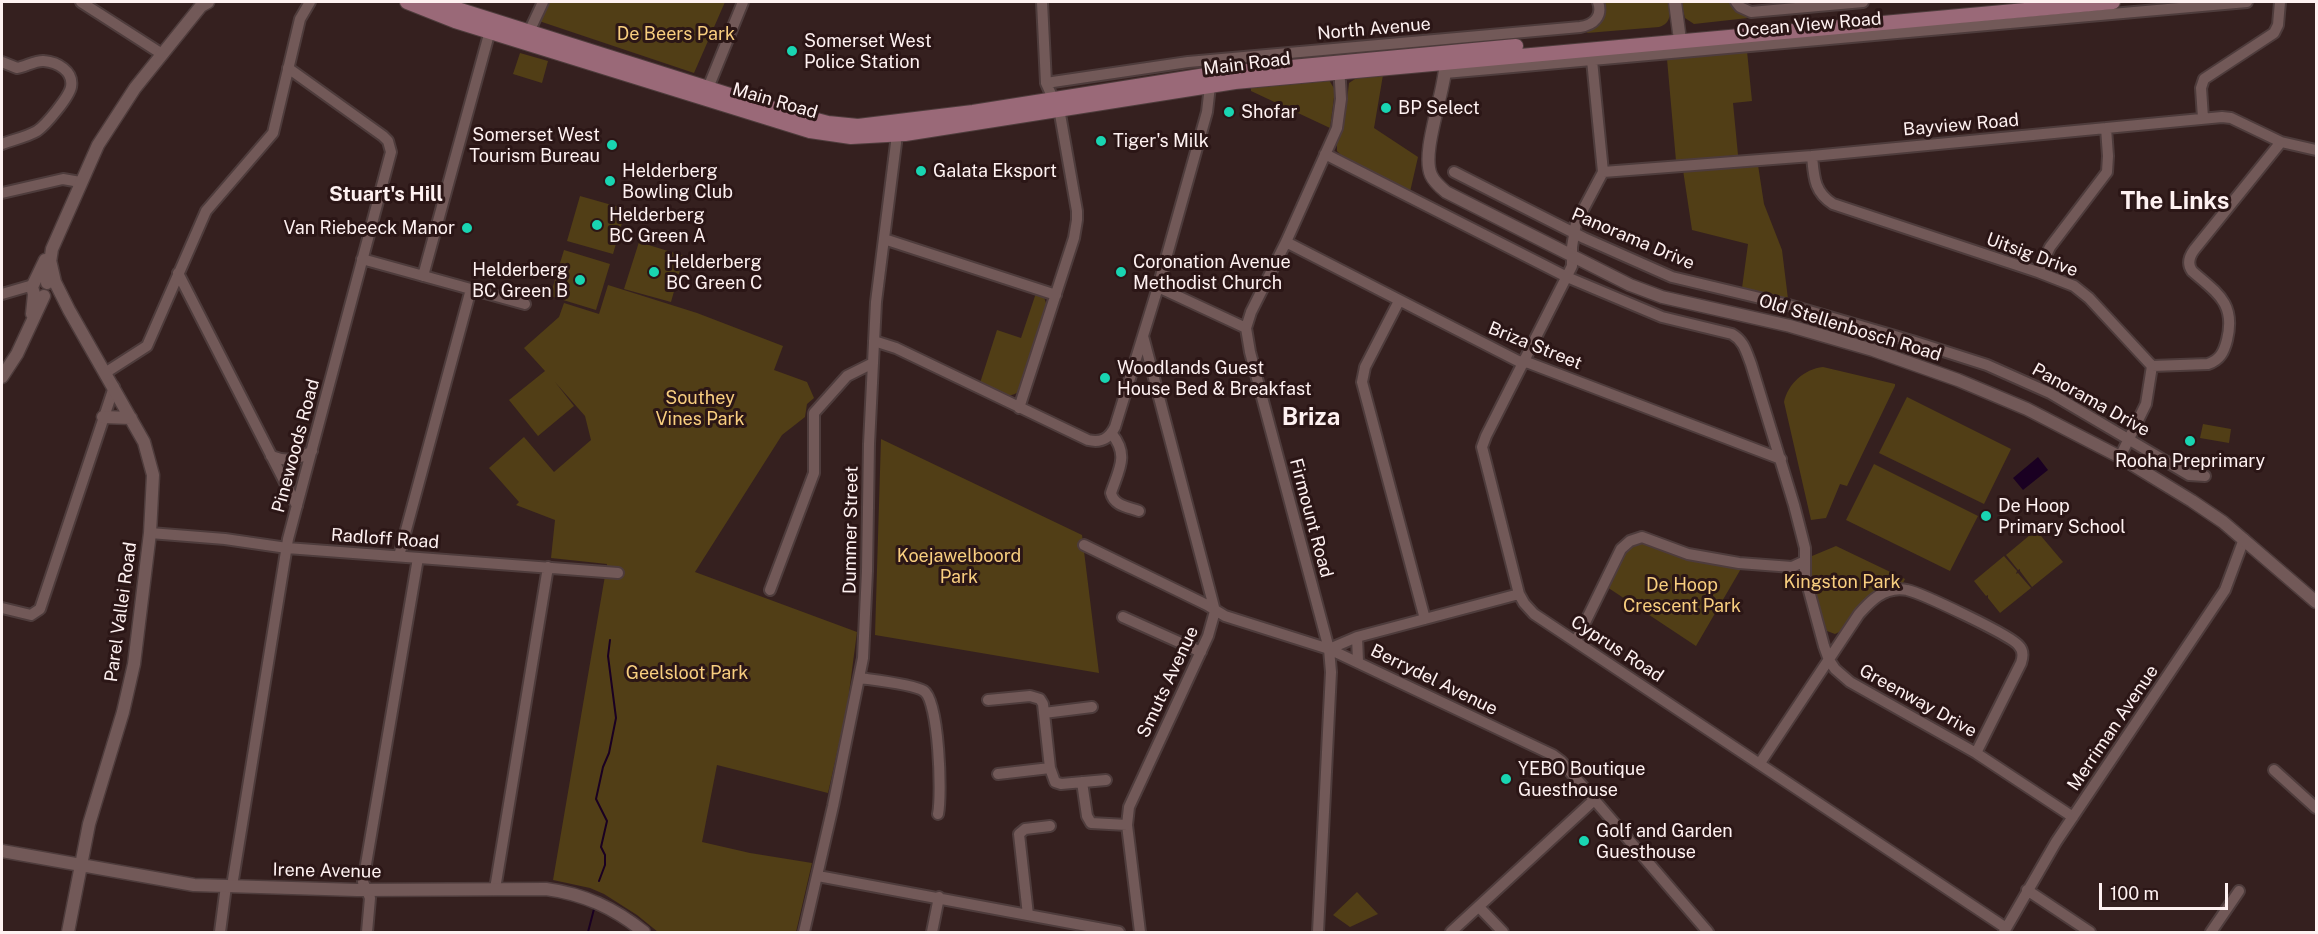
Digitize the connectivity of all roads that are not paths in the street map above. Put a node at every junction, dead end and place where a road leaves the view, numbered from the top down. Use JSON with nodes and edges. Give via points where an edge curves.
{"nodes":[{"id":1,"x":81,"y":2,"type":"edge"},
{"id":2,"x":310,"y":2,"type":"edge"},
{"id":3,"x":406,"y":2,"type":"edge"},
{"id":4,"x":435,"y":2,"type":"edge"},
{"id":5,"x":543,"y":2,"type":"edge"},
{"id":6,"x":743,"y":2,"type":"edge"},
{"id":7,"x":1042,"y":2,"type":"edge"},
{"id":8,"x":1598,"y":2,"type":"edge"},
{"id":9,"x":1675,"y":2,"type":"edge"},
{"id":10,"x":1737,"y":2,"type":"edge"},
{"id":11,"x":1863,"y":2,"type":"edge"},
{"id":12,"x":2007,"y":2,"type":"edge"},
{"id":13,"x":2113,"y":2,"type":"edge"},
{"id":14,"x":2247,"y":2,"type":"edge"},
{"id":15,"x":2280,"y":2,"type":"edge"},
{"id":16,"x":204,"y":3,"type":"edge"},
{"id":17,"x":491,"y":27,"type":"junction"},
{"id":18,"x":529,"y":32,"type":"junction"},
{"id":19,"x":1679,"y":36,"type":"junction"},
{"id":20,"x":162,"y":54,"type":"junction"},
{"id":21,"x":1592,"y":60,"type":"junction"},
{"id":22,"x":2,"y":62,"type":"edge"},
{"id":23,"x":1445,"y":62,"type":"junction"},
{"id":24,"x":1339,"y":67,"type":"junction"},
{"id":25,"x":288,"y":68,"type":"junction"},
{"id":26,"x":1046,"y":83,"type":"junction"},
{"id":27,"x":1210,"y":86,"type":"junction"},
{"id":28,"x":705,"y":93,"type":"junction"},
{"id":29,"x":1056,"y":104,"type":"junction"},
{"id":30,"x":2203,"y":118,"type":"junction"},
{"id":31,"x":2106,"y":128,"type":"junction"},
{"id":32,"x":895,"y":129,"type":"junction"},
{"id":33,"x":2281,"y":142,"type":"junction"},
{"id":34,"x":2,"y":144,"type":"edge"},
{"id":35,"x":2316,"y":150,"type":"edge"},
{"id":36,"x":1325,"y":154,"type":"junction"},
{"id":37,"x":1812,"y":156,"type":"junction"},
{"id":38,"x":1454,"y":172,"type":"dead end"},
{"id":39,"x":1603,"y":172,"type":"junction"},
{"id":40,"x":80,"y":182,"type":"junction"},
{"id":41,"x":2,"y":194,"type":"edge"},
{"id":42,"x":1575,"y":234,"type":"junction"},
{"id":43,"x":884,"y":239,"type":"junction"},
{"id":44,"x":1286,"y":242,"type":"junction"},
{"id":45,"x":51,"y":255,"type":"junction"},
{"id":46,"x":1572,"y":255,"type":"junction"},
{"id":47,"x":362,"y":259,"type":"junction"},
{"id":48,"x":2038,"y":272,"type":"junction"},
{"id":49,"x":178,"y":273,"type":"junction"},
{"id":50,"x":423,"y":276,"type":"junction"},
{"id":51,"x":1567,"y":277,"type":"junction"},
{"id":52,"x":1158,"y":287,"type":"junction"},
{"id":53,"x":40,"y":289,"type":"junction"},
{"id":54,"x":471,"y":289,"type":"junction"},
{"id":55,"x":4,"y":294,"type":"edge"},
{"id":56,"x":62,"y":294,"type":"junction"},
{"id":57,"x":1056,"y":295,"type":"junction"},
{"id":58,"x":1399,"y":302,"type":"junction"},
{"id":59,"x":525,"y":304,"type":"dead end"},
{"id":60,"x":69,"y":310,"type":"junction"},
{"id":61,"x":1246,"y":328,"type":"junction"},
{"id":62,"x":1143,"y":336,"type":"junction"},
{"id":63,"x":874,"y":341,"type":"junction"},
{"id":64,"x":1524,"y":362,"type":"junction"},
{"id":65,"x":873,"y":363,"type":"junction"},
{"id":66,"x":2152,"y":366,"type":"junction"},
{"id":67,"x":1131,"y":372,"type":"junction"},
{"id":68,"x":105,"y":373,"type":"junction"},
{"id":69,"x":1154,"y":376,"type":"junction"},
{"id":70,"x":2,"y":377,"type":"edge"},
{"id":71,"x":114,"y":387,"type":"junction"},
{"id":72,"x":1019,"y":408,"type":"junction"},
{"id":73,"x":103,"y":417,"type":"junction"},
{"id":74,"x":131,"y":418,"type":"junction"},
{"id":75,"x":1112,"y":434,"type":"junction"},
{"id":76,"x":2129,"y":439,"type":"junction"},
{"id":77,"x":312,"y":451,"type":"junction"},
{"id":78,"x":271,"y":456,"type":"junction"},
{"id":79,"x":2120,"y":457,"type":"junction"},
{"id":80,"x":1781,"y":459,"type":"junction"},
{"id":81,"x":2205,"y":476,"type":"dead end"},
{"id":82,"x":297,"y":506,"type":"junction"},
{"id":83,"x":1139,"y":511,"type":"dead end"},
{"id":84,"x":150,"y":533,"type":"junction"},
{"id":85,"x":2244,"y":540,"type":"junction"},
{"id":86,"x":1084,"y":545,"type":"dead end"},
{"id":87,"x":287,"y":548,"type":"junction"},
{"id":88,"x":399,"y":556,"type":"junction"},
{"id":89,"x":418,"y":558,"type":"junction"},
{"id":90,"x":1805,"y":561,"type":"junction"},
{"id":91,"x":548,"y":567,"type":"junction"},
{"id":92,"x":618,"y":573,"type":"dead end"},
{"id":93,"x":770,"y":590,"type":"dead end"},
{"id":94,"x":1519,"y":594,"type":"junction"},
{"id":95,"x":2316,"y":602,"type":"edge"},
{"id":96,"x":2,"y":608,"type":"edge"},
{"id":97,"x":1215,"y":611,"type":"junction"},
{"id":98,"x":1123,"y":616,"type":"dead end"},
{"id":99,"x":1425,"y":619,"type":"junction"},
{"id":100,"x":1357,"y":637,"type":"junction"},
{"id":101,"x":1576,"y":641,"type":"junction"},
{"id":102,"x":1329,"y":649,"type":"junction"},
{"id":103,"x":1201,"y":652,"type":"junction"},
{"id":104,"x":1829,"y":660,"type":"junction"},
{"id":105,"x":1358,"y":661,"type":"junction"},
{"id":106,"x":860,"y":678,"type":"junction"},
{"id":107,"x":988,"y":700,"type":"dead end"},
{"id":108,"x":1092,"y":707,"type":"dead end"},
{"id":109,"x":1044,"y":713,"type":"junction"},
{"id":110,"x":1976,"y":753,"type":"junction"},
{"id":111,"x":1760,"y":763,"type":"junction"},
{"id":112,"x":1050,"y":768,"type":"junction"},
{"id":113,"x":2274,"y":770,"type":"dead end"},
{"id":114,"x":998,"y":774,"type":"dead end"},
{"id":115,"x":1106,"y":780,"type":"dead end"},
{"id":116,"x":1082,"y":782,"type":"junction"},
{"id":117,"x":1594,"y":800,"type":"junction"},
{"id":118,"x":2316,"y":808,"type":"edge"},
{"id":119,"x":938,"y":814,"type":"dead end"},
{"id":120,"x":2073,"y":817,"type":"junction"},
{"id":121,"x":1127,"y":825,"type":"junction"},
{"id":122,"x":1050,"y":826,"type":"dead end"},
{"id":123,"x":2,"y":850,"type":"edge"},
{"id":124,"x":80,"y":866,"type":"junction"},
{"id":125,"x":818,"y":876,"type":"junction"},
{"id":126,"x":229,"y":886,"type":"junction"},
{"id":127,"x":495,"y":889,"type":"junction"},
{"id":128,"x":367,"y":890,"type":"junction"},
{"id":129,"x":2027,"y":890,"type":"junction"},
{"id":130,"x":2239,"y":891,"type":"dead end"},
{"id":131,"x":939,"y":897,"type":"junction"},
{"id":132,"x":1479,"y":907,"type":"junction"},
{"id":133,"x":1028,"y":915,"type":"junction"},
{"id":134,"x":2005,"y":930,"type":"edge"},
{"id":135,"x":68,"y":933,"type":"edge"},
{"id":136,"x":219,"y":933,"type":"edge"},
{"id":137,"x":367,"y":933,"type":"edge"},
{"id":138,"x":644,"y":933,"type":"edge"},
{"id":139,"x":804,"y":933,"type":"edge"},
{"id":140,"x":932,"y":933,"type":"edge"},
{"id":141,"x":1119,"y":933,"type":"edge"},
{"id":142,"x":1140,"y":933,"type":"edge"},
{"id":143,"x":1318,"y":933,"type":"edge"},
{"id":144,"x":1451,"y":933,"type":"edge"},
{"id":145,"x":1503,"y":933,"type":"edge"},
{"id":146,"x":1708,"y":933,"type":"edge"},
{"id":147,"x":2090,"y":933,"type":"edge"},
{"id":148,"x":2211,"y":933,"type":"edge"}],
"edges":[{"from":1,"to":20,"type":"street"},
{"from":2,"to":25,"type":"street","via":[[300,19]]},
{"from":3,"to":17,"type":"main road","name":"Main Road","via":[[432,13]]},
{"from":4,"to":17,"type":"main road","name":"Main Road"},
{"from":5,"to":18,"type":"street"},
{"from":6,"to":28,"type":"street"},
{"from":7,"to":26,"type":"street"},
{"from":8,"to":26,"type":"street","name":"North Avenue","via":[[1596,20],[1587,26],[1188,62]]},
{"from":9,"to":19,"type":"street"},
{"from":10,"to":11,"type":"street","via":[[1751,12]]},
{"from":12,"to":19,"type":"main road","name":"Main Road"},
{"from":13,"to":19,"type":"main road","name":"Main Road"},
{"from":14,"to":21,"type":"street","name":"Ocean View Road"},
{"from":15,"to":30,"type":"street","via":[[2278,25],[2272,35],[2204,79],[2200,88]]},
{"from":16,"to":20,"type":"street"},
{"from":17,"to":18,"type":"main road","name":"Main Road"},
{"from":17,"to":28,"type":"main road","name":"Main Road"},
{"from":17,"to":50,"type":"street"},
{"from":18,"to":28,"type":"main road","name":"Main Road"},
{"from":19,"to":23,"type":"main road","name":"Main Road"},
{"from":20,"to":40,"type":"street","via":[[109,126]]},
{"from":21,"to":23,"type":"street","name":"Ocean View Road"},
{"from":21,"to":39,"type":"street"},
{"from":22,"to":34,"type":"street","via":[[17,68],[41,60],[54,63],[65,69],[71,78],[71,88],[37,131]]},
{"from":23,"to":24,"type":"main road","name":"Main Road"},
{"from":23,"to":46,"type":"street","name":"Old Stellenbosch Road","via":[[1428,159],[1435,182],[1446,192]]},
{"from":24,"to":27,"type":"main road","name":"Main Road"},
{"from":24,"to":29,"type":"main road","name":"Main Road","via":[[1206,75]]},
{"from":24,"to":36,"type":"street","via":[[1341,99],[1337,128]]},
{"from":25,"to":47,"type":"street","name":"Pinewoods Road","via":[[383,136],[389,145],[391,152]]},
{"from":25,"to":49,"type":"street","via":[[273,133],[210,205]]},
{"from":26,"to":29,"type":"street"},
{"from":27,"to":29,"type":"main road","name":"Main Road"},
{"from":27,"to":52,"type":"street","via":[[1207,112]]},
{"from":28,"to":32,"type":"main road","name":"Main Road","via":[[828,123]]},
{"from":29,"to":32,"type":"main road","name":"Main Road"},
{"from":29,"to":57,"type":"street","via":[[1077,220]]},
{"from":30,"to":31,"type":"street","name":"Bayview Road"},
{"from":30,"to":33,"type":"street","name":"Bayview Road","via":[[2232,118]]},
{"from":31,"to":37,"type":"street","name":"Bayview Road"},
{"from":31,"to":48,"type":"street","via":[[2107,172],[2050,247]]},
{"from":32,"to":43,"type":"street","name":"Dummer Street"},
{"from":33,"to":35,"type":"street","name":"Bayview Road"},
{"from":33,"to":66,"type":"street","via":[[2189,258],[2192,271],[2227,306],[2230,327],[2222,354],[2208,364]]},
{"from":36,"to":44,"type":"street"},
{"from":36,"to":51,"type":"street"},
{"from":37,"to":39,"type":"street","name":"Bayview Road"},
{"from":37,"to":48,"type":"street","name":"Uitsig Drive","via":[[1817,189],[1833,204]]},
{"from":38,"to":42,"type":"street","name":"Panorama Drive"},
{"from":39,"to":42,"type":"street","name":"Cyprus Road","via":[[1576,224]]},
{"from":40,"to":41,"type":"street","via":[[63,179]]},
{"from":40,"to":45,"type":"street"},
{"from":42,"to":46,"type":"street","name":"Cyprus Road"},
{"from":42,"to":76,"type":"street","name":"Panorama Drive","via":[[1682,280],[1785,304],[1987,365],[2050,393]]},
{"from":43,"to":57,"type":"street"},
{"from":43,"to":63,"type":"street","name":"Dummer Street"},
{"from":44,"to":58,"type":"street","name":"Briza Street"},
{"from":44,"to":61,"type":"street"},
{"from":45,"to":53,"type":"street"},
{"from":45,"to":56,"type":"street","name":"Parel Vallei Road","via":[[51,271]]},
{"from":46,"to":51,"type":"street","name":"Cyprus Road"},
{"from":46,"to":79,"type":"street","name":"Old Stellenbosch Road","via":[[1662,297],[1790,326],[1958,380],[2027,409]]},
{"from":47,"to":50,"type":"street"},
{"from":47,"to":77,"type":"street","name":"Pinewoods Road"},
{"from":48,"to":66,"type":"street","name":"Uitsig Drive","via":[[2082,292]]},
{"from":49,"to":68,"type":"street","via":[[147,346]]},
{"from":49,"to":78,"type":"street"},
{"from":50,"to":54,"type":"street"},
{"from":51,"to":64,"type":"street","name":"Cyprus Road"},
{"from":51,"to":80,"type":"street","name":"Greenway Drive","via":[[1662,317],[1732,334],[1742,342]]},
{"from":52,"to":61,"type":"street"},
{"from":52,"to":62,"type":"street"},
{"from":53,"to":55,"type":"street"},
{"from":53,"to":56,"type":"street"},
{"from":53,"to":60,"type":"street","name":"Parel Vallei Road"},
{"from":53,"to":70,"type":"street","via":[[31,323]]},
{"from":54,"to":59,"type":"street"},
{"from":54,"to":88,"type":"street"},
{"from":56,"to":60,"type":"street","name":"Parel Vallei Road"},
{"from":57,"to":72,"type":"street"},
{"from":58,"to":64,"type":"street","name":"Briza Street"},
{"from":58,"to":99,"type":"street","via":[[1365,367],[1362,382]]},
{"from":60,"to":68,"type":"street","name":"Parel Vallei Road"},
{"from":61,"to":102,"type":"street","name":"Firmount Road"},
{"from":62,"to":67,"type":"street"},
{"from":62,"to":69,"type":"street","name":"Smuts Avenue"},
{"from":63,"to":65,"type":"street","name":"Dummer Street"},
{"from":63,"to":72,"type":"street"},
{"from":64,"to":80,"type":"street","name":"Briza Street"},
{"from":64,"to":94,"type":"street","name":"Cyprus Road","via":[[1482,447]]},
{"from":65,"to":93,"type":"street","via":[[847,376],[814,413],[814,473]]},
{"from":65,"to":106,"type":"street","name":"Dummer Street","via":[[865,630]]},
{"from":66,"to":76,"type":"street","via":[[2146,404]]},
{"from":67,"to":69,"type":"street","via":[[1143,369]]},
{"from":67,"to":75,"type":"street"},
{"from":68,"to":71,"type":"street","name":"Parel Vallei Road"},
{"from":69,"to":97,"type":"street","name":"Smuts Avenue"},
{"from":71,"to":73,"type":"street"},
{"from":71,"to":74,"type":"street","name":"Parel Vallei Road"},
{"from":72,"to":75,"type":"street","via":[[1088,440],[1100,441]]},
{"from":73,"to":74,"type":"street"},
{"from":73,"to":96,"type":"street","via":[[40,609],[31,615]]},
{"from":74,"to":84,"type":"street","name":"Parel Vallei Road","via":[[151,463]]},
{"from":75,"to":83,"type":"street","via":[[1122,453],[1112,497],[1117,503]]},
{"from":76,"to":79,"type":"street"},
{"from":76,"to":81,"type":"street","name":"Panorama Drive","via":[[2189,475]]},
{"from":77,"to":78,"type":"street","via":[[292,460]]},
{"from":77,"to":82,"type":"street","name":"Pinewoods Road"},
{"from":78,"to":82,"type":"street"},
{"from":79,"to":85,"type":"street","name":"Old Stellenbosch Road","via":[[2192,501]]},
{"from":80,"to":90,"type":"street","name":"Greenway Drive","via":[[1803,539]]},
{"from":82,"to":87,"type":"street","name":"Pinewoods Road"},
{"from":84,"to":87,"type":"street","name":"Radloff Road"},
{"from":84,"to":124,"type":"street","name":"Parel Vallei Road","via":[[130,685]]},
{"from":85,"to":95,"type":"street","name":"Old Stellenbosch Road"},
{"from":85,"to":120,"type":"street","name":"Merriman Avenue","via":[[2221,598]]},
{"from":86,"to":97,"type":"street","name":"Berrydel Avenue"},
{"from":87,"to":88,"type":"street","name":"Radloff Road"},
{"from":87,"to":126,"type":"street","name":"Pinewoods Road"},
{"from":88,"to":89,"type":"street","name":"Radloff Road"},
{"from":89,"to":91,"type":"street","name":"Radloff Road"},
{"from":89,"to":128,"type":"street","via":[[363,882]]},
{"from":90,"to":101,"type":"street","via":[[1792,567],[1739,563],[1688,555],[1650,539],[1636,538],[1621,549]]},
{"from":90,"to":104,"type":"street","name":"Greenway Drive","via":[[1805,576]]},
{"from":91,"to":92,"type":"street","name":"Radloff Road"},
{"from":91,"to":127,"type":"street"},
{"from":94,"to":99,"type":"street"},
{"from":94,"to":101,"type":"street","name":"Cyprus Road","via":[[1534,614]]},
{"from":97,"to":102,"type":"street","name":"Berrydel Avenue"},
{"from":97,"to":103,"type":"street","name":"Smuts Avenue"},
{"from":98,"to":103,"type":"street"},
{"from":99,"to":100,"type":"street"},
{"from":100,"to":102,"type":"street"},
{"from":100,"to":105,"type":"street"},
{"from":101,"to":111,"type":"street","name":"Cyprus Road"},
{"from":102,"to":105,"type":"street","name":"Berrydel Avenue"},
{"from":102,"to":143,"type":"street","name":"Firmount Road"},
{"from":103,"to":121,"type":"street","name":"Smuts Avenue","via":[[1134,795]]},
{"from":104,"to":110,"type":"street","name":"Greenway Drive","via":[[1850,682]]},
{"from":104,"to":110,"type":"street","via":[[1859,614],[1877,597],[1893,590],[1915,593],[2017,642],[2023,658]]},
{"from":104,"to":111,"type":"street"},
{"from":105,"to":117,"type":"street","name":"Berrydel Avenue","via":[[1553,755]]},
{"from":106,"to":119,"type":"street","via":[[918,688],[929,696],[940,779]]},
{"from":106,"to":125,"type":"street","name":"Dummer Street"},
{"from":107,"to":109,"type":"street","via":[[1036,696],[1042,701]]},
{"from":108,"to":109,"type":"street"},
{"from":109,"to":112,"type":"street"},
{"from":110,"to":120,"type":"street","name":"Greenway Drive"},
{"from":111,"to":134,"type":"street","name":"Cyprus Road"},
{"from":112,"to":114,"type":"street"},
{"from":112,"to":116,"type":"street","via":[[1058,784]]},
{"from":113,"to":118,"type":"street"},
{"from":115,"to":116,"type":"street"},
{"from":116,"to":121,"type":"street","via":[[1091,823]]},
{"from":117,"to":132,"type":"street"},
{"from":117,"to":146,"type":"street","name":"Berrydel Avenue"},
{"from":120,"to":129,"type":"street","name":"Merriman Avenue"},
{"from":121,"to":142,"type":"street","name":"Smuts Avenue"},
{"from":122,"to":133,"type":"street","via":[[1029,828],[1019,834]]},
{"from":123,"to":124,"type":"street","name":"Irene Avenue"},
{"from":124,"to":126,"type":"street","name":"Irene Avenue","via":[[171,882]]},
{"from":124,"to":135,"type":"street","name":"Parel Vallei Road"},
{"from":125,"to":131,"type":"street"},
{"from":125,"to":139,"type":"street","name":"Dummer Street"},
{"from":126,"to":128,"type":"street","name":"Irene Avenue"},
{"from":126,"to":136,"type":"street","name":"Pinewoods Road"},
{"from":127,"to":128,"type":"street","name":"Irene Avenue"},
{"from":127,"to":138,"type":"street","name":"Irene Avenue","via":[[546,889],[578,895],[612,909]]},
{"from":128,"to":137,"type":"street"},
{"from":129,"to":134,"type":"street","name":"Merriman Avenue"},
{"from":129,"to":147,"type":"street"},
{"from":130,"to":148,"type":"street"},
{"from":131,"to":133,"type":"street"},
{"from":131,"to":140,"type":"street"},
{"from":132,"to":144,"type":"street"},
{"from":132,"to":145,"type":"street"},
{"from":133,"to":141,"type":"street"}]}
